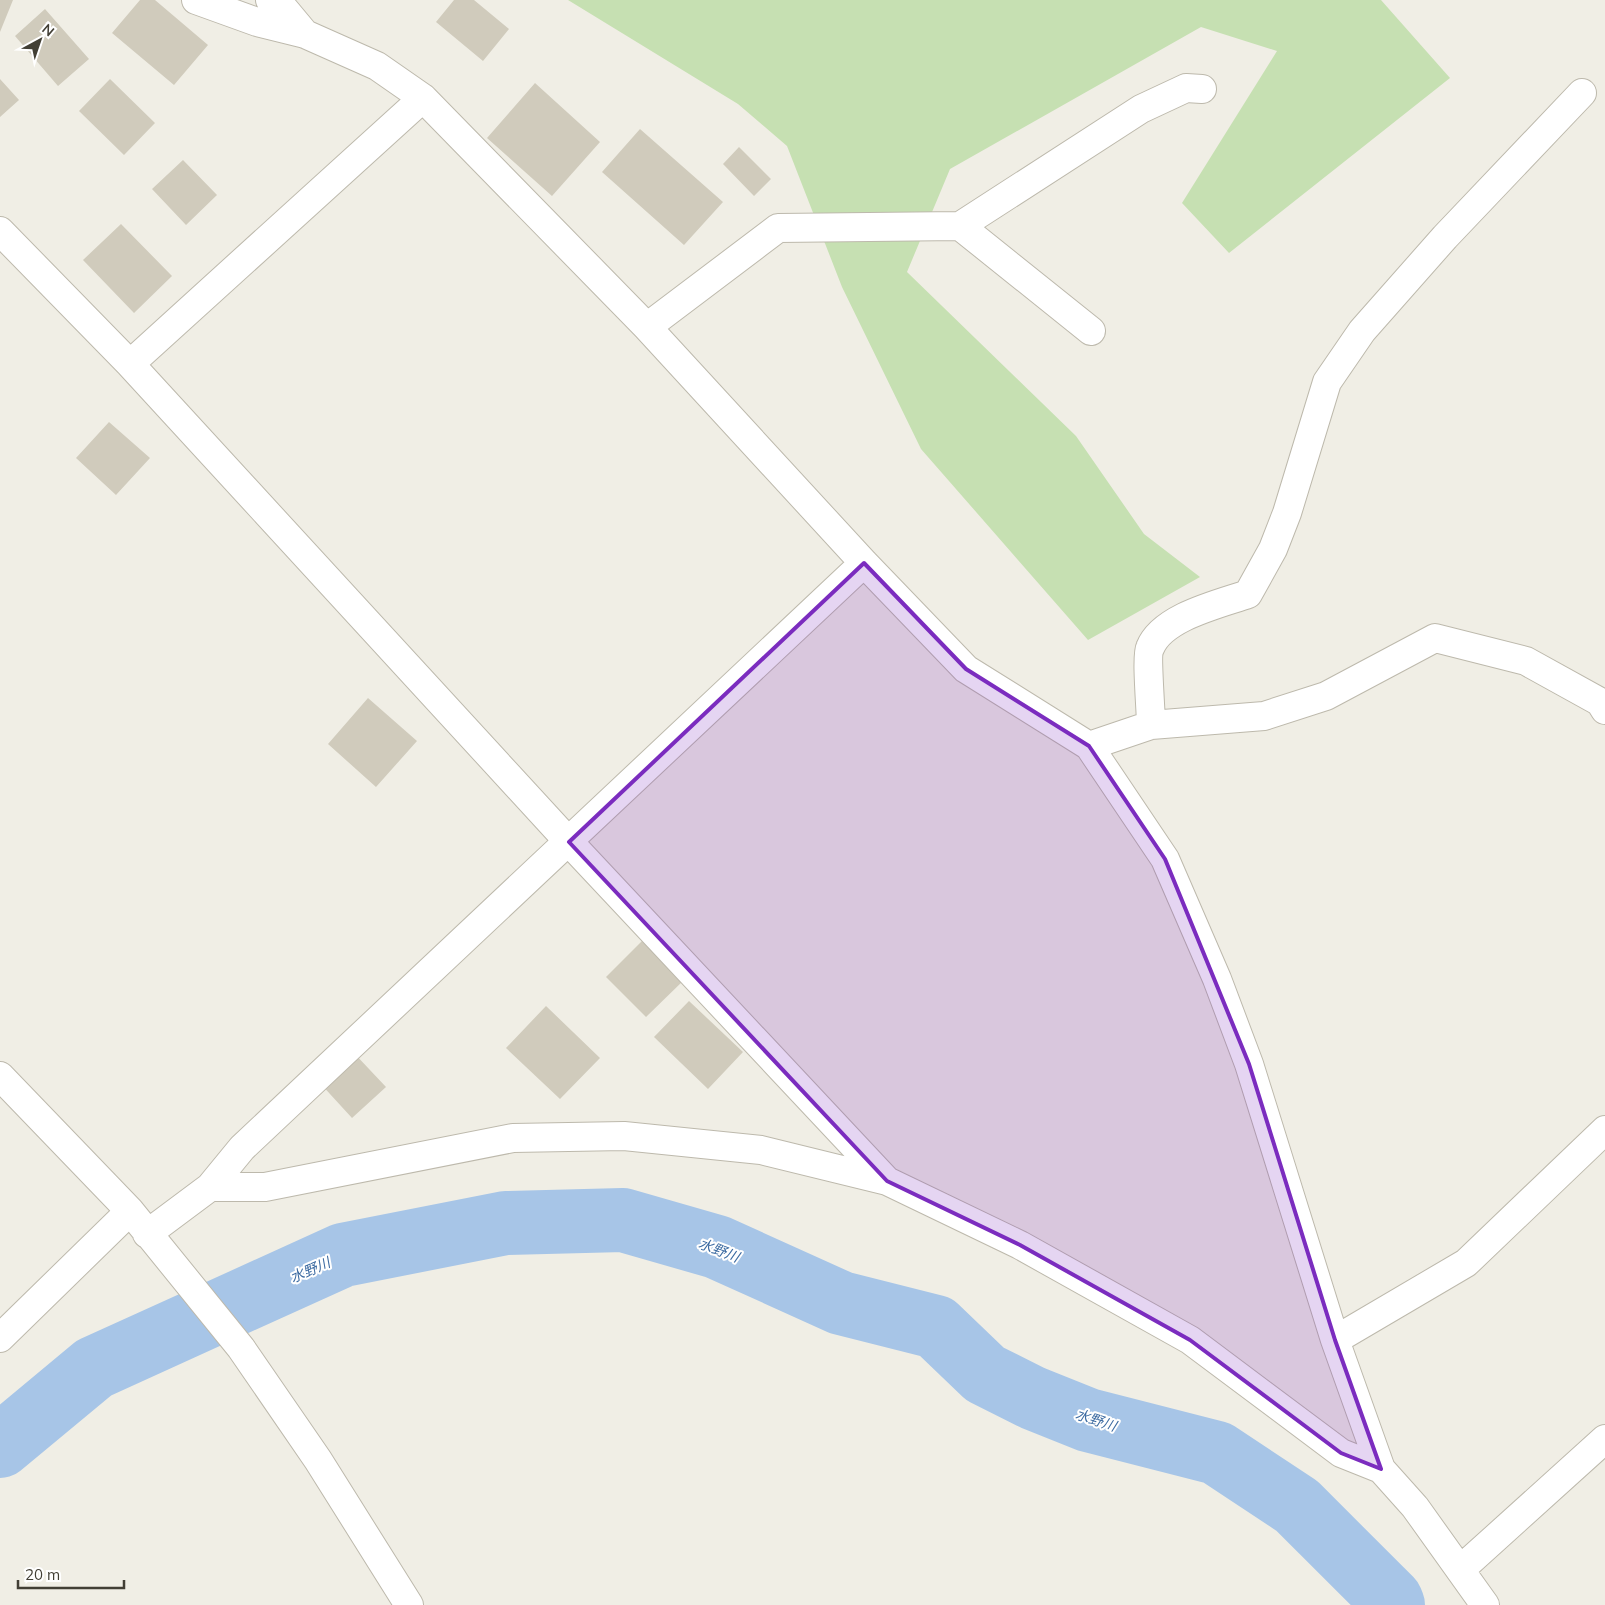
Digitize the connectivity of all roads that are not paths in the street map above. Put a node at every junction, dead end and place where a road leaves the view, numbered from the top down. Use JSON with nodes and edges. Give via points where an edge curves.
{"nodes":[{"id":1,"x":196,"y":0,"type":"edge"},
{"id":2,"x":270,"y":0,"type":"edge"},
{"id":3,"x":304,"y":34,"type":"junction"},
{"id":4,"x":1202,"y":90,"type":"dead end"},
{"id":5,"x":1582,"y":93,"type":"dead end"},
{"id":6,"x":423,"y":98,"type":"junction"},
{"id":7,"x":960,"y":226,"type":"junction"},
{"id":8,"x":0,"y":231,"type":"edge"},
{"id":9,"x":647,"y":327,"type":"junction"},
{"id":10,"x":1091,"y":331,"type":"dead end"},
{"id":11,"x":130,"y":364,"type":"junction"},
{"id":12,"x":864,"y":563,"type":"junction"},
{"id":13,"x":1605,"y":710,"type":"edge"},
{"id":14,"x":1151,"y":725,"type":"junction"},
{"id":15,"x":1089,"y":746,"type":"junction"},
{"id":16,"x":569,"y":842,"type":"junction"},
{"id":17,"x":0,"y":1076,"type":"edge"},
{"id":18,"x":1605,"y":1130,"type":"edge"},
{"id":19,"x":887,"y":1181,"type":"junction"},
{"id":20,"x":210,"y":1186,"type":"junction"},
{"id":21,"x":130,"y":1211,"type":"junction"},
{"id":22,"x":153,"y":1241,"type":"junction"},
{"id":23,"x":0,"y":1338,"type":"edge"},
{"id":24,"x":1336,"y":1340,"type":"junction"},
{"id":25,"x":1605,"y":1439,"type":"edge"},
{"id":26,"x":1381,"y":1469,"type":"junction"},
{"id":27,"x":1461,"y":1569,"type":"junction"},
{"id":28,"x":409,"y":1605,"type":"edge"},
{"id":29,"x":1485,"y":1605,"type":"edge"}],
"edges":[{"from":1,"to":3,"type":"street","via":[[257,22]]},
{"from":2,"to":3,"type":"street","via":[[285,10]]},
{"from":3,"to":6,"type":"street","via":[[377,66]]},
{"from":4,"to":7,"type":"street","via":[[1186,88],[1141,109]]},
{"from":5,"to":14,"type":"street","via":[[1445,237],[1362,331],[1327,382],[1287,513],[1273,549],[1248,594],[1191,614],[1163,629],[1149,649]]},
{"from":6,"to":9,"type":"street"},
{"from":6,"to":11,"type":"street"},
{"from":7,"to":9,"type":"street","via":[[778,228]]},
{"from":7,"to":10,"type":"street"},
{"from":8,"to":11,"type":"street"},
{"from":9,"to":12,"type":"street"},
{"from":11,"to":16,"type":"street"},
{"from":12,"to":15,"type":"street","via":[[966,669]]},
{"from":12,"to":16,"type":"street"},
{"from":13,"to":14,"type":"street","via":[[1600,702],[1526,661],[1435,638],[1326,696],[1264,716]]},
{"from":14,"to":15,"type":"street"},
{"from":15,"to":24,"type":"street","via":[[1165,859],[1217,979],[1249,1064]]},
{"from":16,"to":19,"type":"street"},
{"from":16,"to":20,"type":"street","via":[[242,1148]]},
{"from":17,"to":21,"type":"street"},
{"from":18,"to":24,"type":"street","via":[[1466,1264]]},
{"from":19,"to":20,"type":"street","via":[[761,1150],[624,1136],[513,1138],[265,1187]]},
{"from":19,"to":26,"type":"street","via":[[1020,1245],[1190,1340],[1341,1453]]},
{"from":20,"to":22,"type":"street"},
{"from":21,"to":22,"type":"street"},
{"from":21,"to":23,"type":"street"},
{"from":22,"to":28,"type":"street","via":[[241,1348],[318,1460]]},
{"from":24,"to":26,"type":"street"},
{"from":25,"to":27,"type":"street"},
{"from":26,"to":27,"type":"street","via":[[1415,1507]]},
{"from":27,"to":29,"type":"street"}]}
